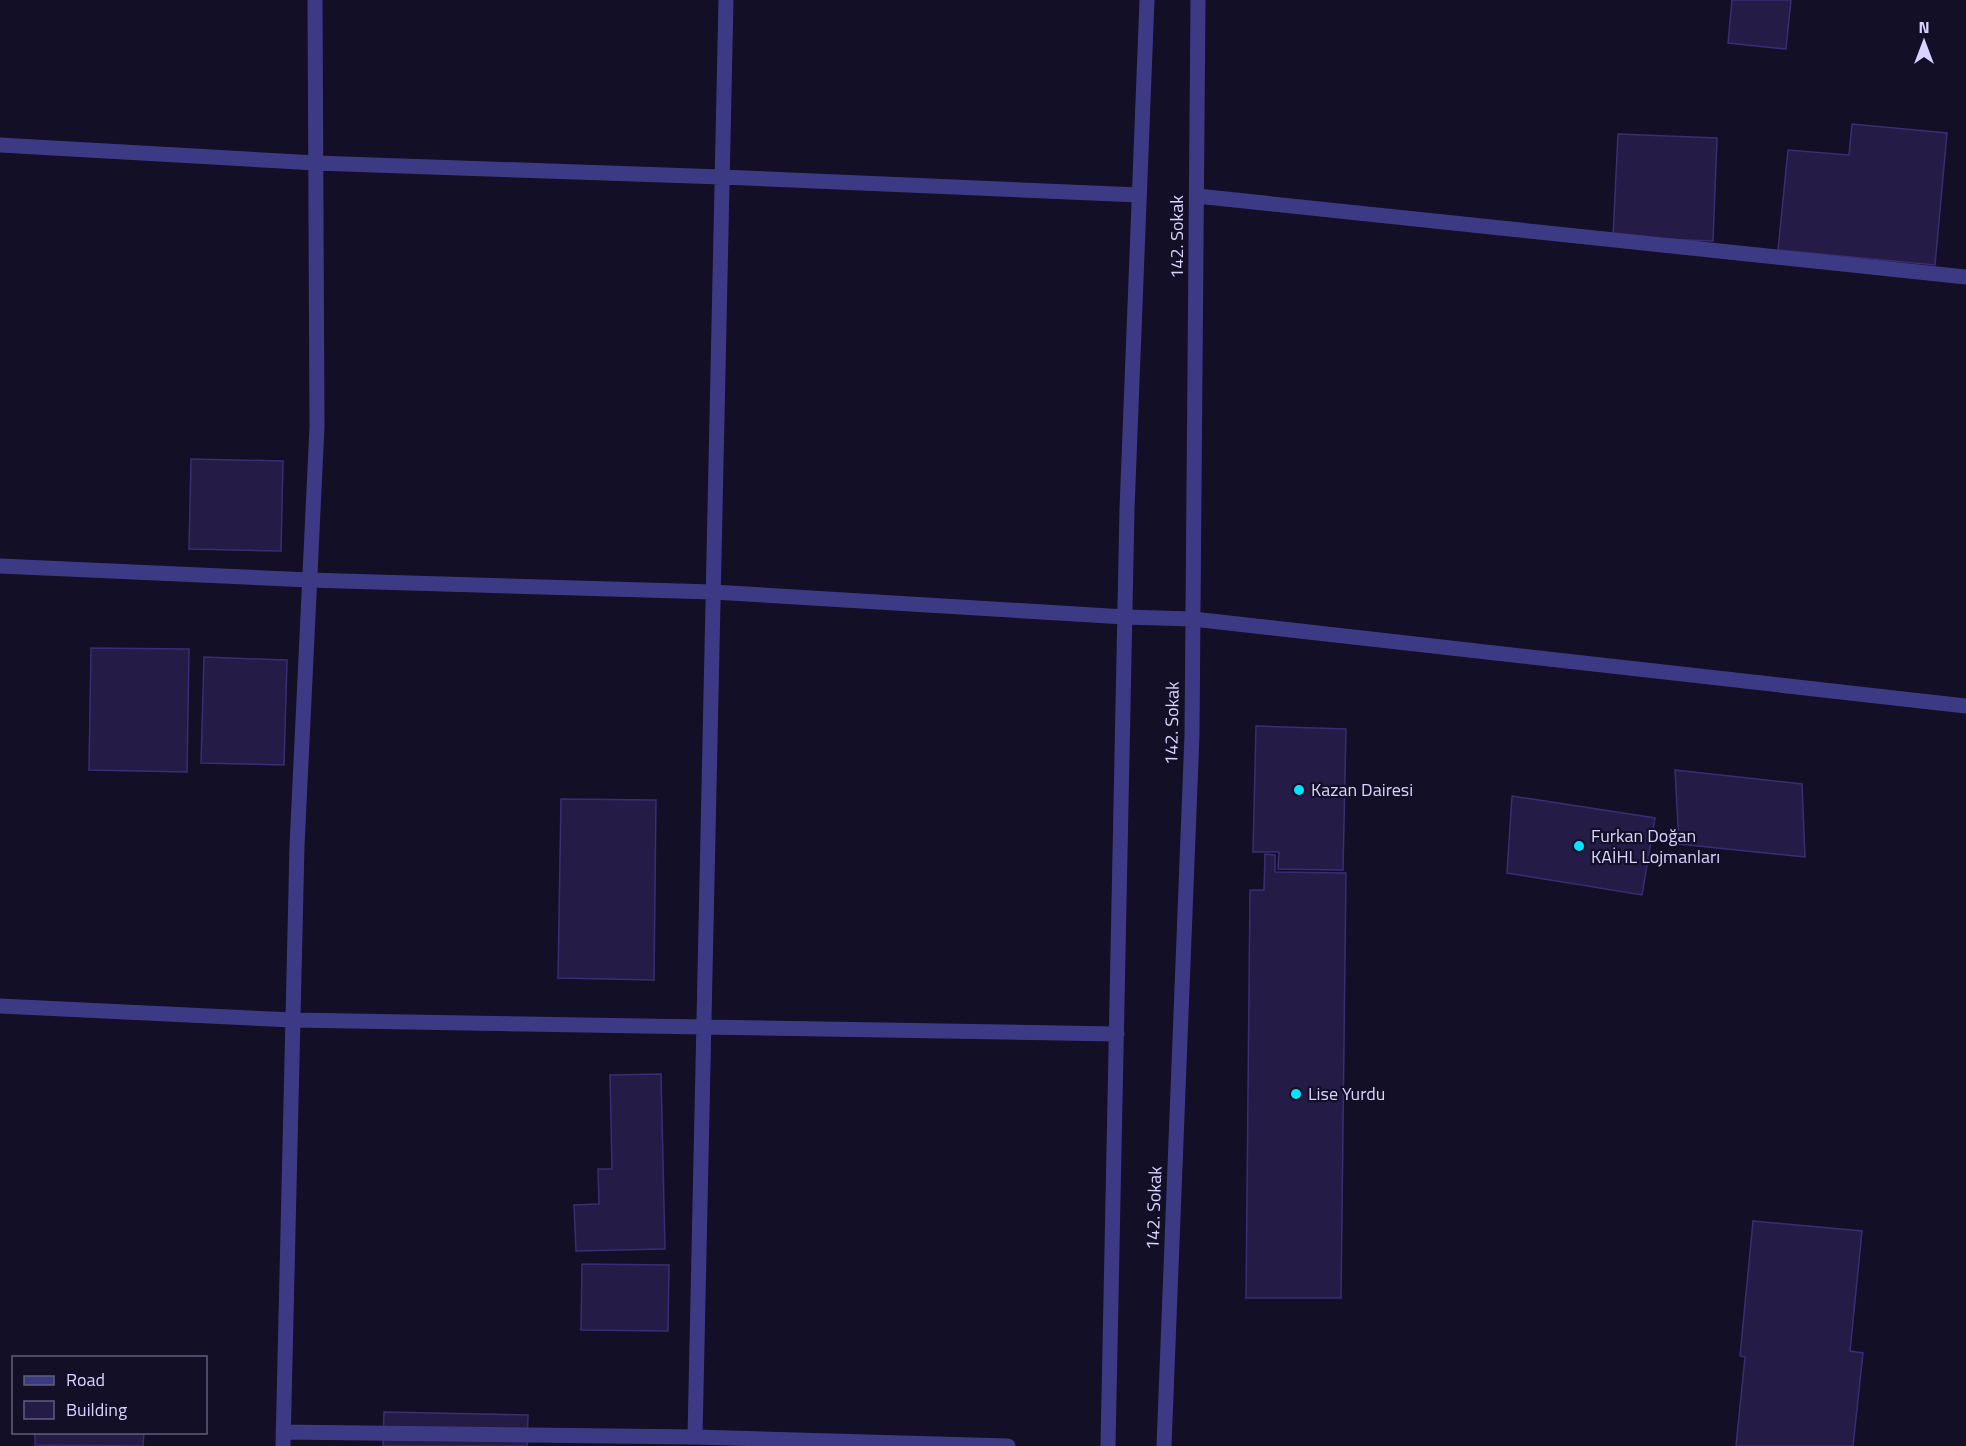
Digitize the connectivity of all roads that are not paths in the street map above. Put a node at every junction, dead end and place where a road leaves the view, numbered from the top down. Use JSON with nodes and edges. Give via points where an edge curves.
{"nodes":[{"id":1,"x":315,"y":0,"type":"edge"},
{"id":2,"x":726,"y":0,"type":"edge"},
{"id":3,"x":1147,"y":0,"type":"edge"},
{"id":4,"x":1198,"y":0,"type":"edge"},
{"id":5,"x":0,"y":145,"type":"edge"},
{"id":6,"x":316,"y":163,"type":"junction"},
{"id":7,"x":722,"y":177,"type":"junction"},
{"id":8,"x":1139,"y":195,"type":"junction"},
{"id":9,"x":1197,"y":196,"type":"junction"},
{"id":10,"x":1966,"y":277,"type":"edge"},
{"id":11,"x":0,"y":566,"type":"edge"},
{"id":12,"x":309,"y":580,"type":"junction"},
{"id":13,"x":713,"y":592,"type":"junction"},
{"id":14,"x":1125,"y":617,"type":"junction"},
{"id":15,"x":1193,"y":619,"type":"junction"},
{"id":16,"x":1966,"y":706,"type":"edge"},
{"id":17,"x":0,"y":1006,"type":"edge"},
{"id":18,"x":293,"y":1020,"type":"junction"},
{"id":19,"x":705,"y":1026,"type":"junction"},
{"id":20,"x":1117,"y":1034,"type":"junction"},
{"id":21,"x":695,"y":1437,"type":"junction"},
{"id":22,"x":283,"y":1439,"type":"edge"},
{"id":23,"x":1008,"y":1446,"type":"edge"},
{"id":24,"x":1108,"y":1446,"type":"edge"},
{"id":25,"x":1164,"y":1446,"type":"edge"}],
"edges":[{"from":1,"to":6,"type":"street"},
{"from":2,"to":7,"type":"street"},
{"from":3,"to":8,"type":"street"},
{"from":4,"to":9,"type":"street","name":"142. Sokak"},
{"from":5,"to":6,"type":"street"},
{"from":6,"to":7,"type":"street"},
{"from":6,"to":12,"type":"street","via":[[317,427]]},
{"from":7,"to":8,"type":"street"},
{"from":7,"to":13,"type":"street"},
{"from":8,"to":14,"type":"street"},
{"from":9,"to":10,"type":"street"},
{"from":9,"to":15,"type":"street","name":"142. Sokak"},
{"from":11,"to":12,"type":"street"},
{"from":12,"to":13,"type":"street"},
{"from":12,"to":18,"type":"street"},
{"from":13,"to":14,"type":"street"},
{"from":13,"to":19,"type":"street"},
{"from":14,"to":15,"type":"street"},
{"from":14,"to":20,"type":"street"},
{"from":15,"to":16,"type":"street"},
{"from":15,"to":25,"type":"street","name":"142. Sokak","via":[[1192,735]]},
{"from":17,"to":18,"type":"street"},
{"from":18,"to":19,"type":"street"},
{"from":18,"to":22,"type":"street"},
{"from":19,"to":20,"type":"street"},
{"from":19,"to":21,"type":"street"},
{"from":20,"to":24,"type":"street"},
{"from":21,"to":22,"type":"street"},
{"from":21,"to":23,"type":"street"}]}
